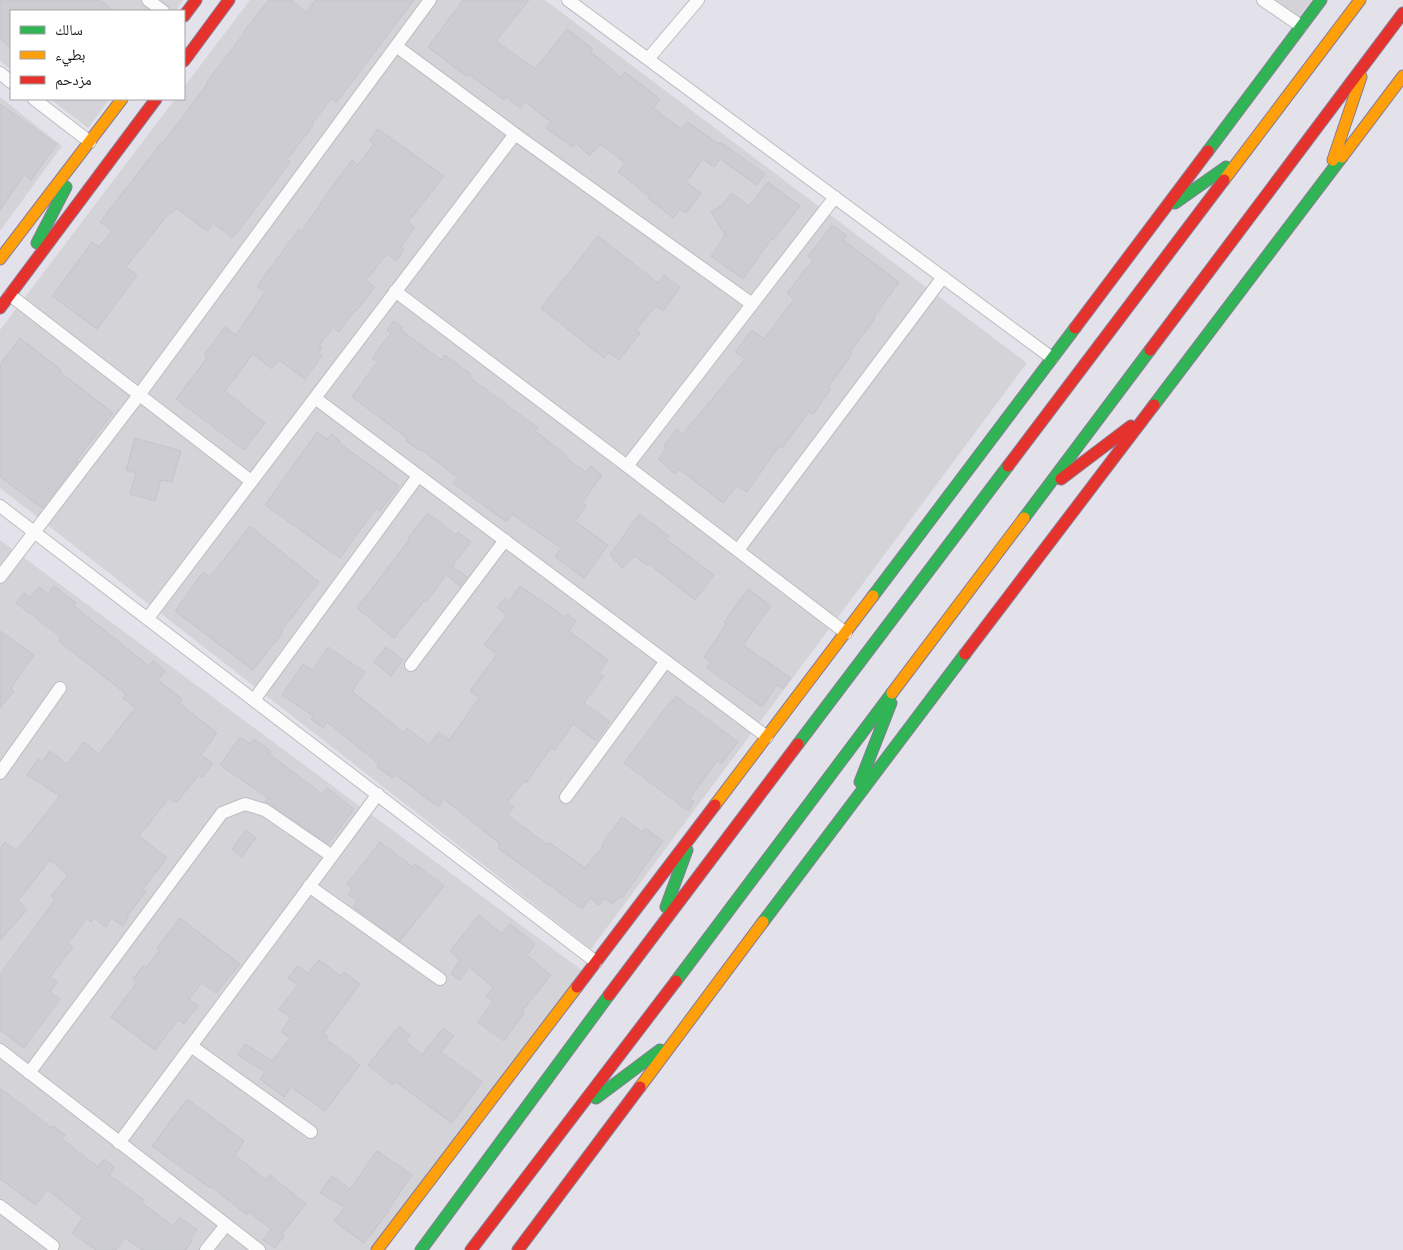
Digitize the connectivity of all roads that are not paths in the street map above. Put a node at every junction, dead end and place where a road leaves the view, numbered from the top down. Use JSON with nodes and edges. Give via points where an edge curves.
{"nodes":[{"id":1,"x":148,"y":0,"type":"edge"},
{"id":2,"x":196,"y":0,"type":"edge"},
{"id":3,"x":229,"y":0,"type":"edge"},
{"id":4,"x":430,"y":0,"type":"edge"},
{"id":5,"x":568,"y":0,"type":"edge"},
{"id":6,"x":698,"y":0,"type":"edge"},
{"id":7,"x":1263,"y":0,"type":"edge"},
{"id":8,"x":1321,"y":0,"type":"edge"},
{"id":9,"x":1360,"y":0,"type":"edge"},
{"id":10,"x":162,"y":10,"type":"edge"},
{"id":11,"x":1403,"y":13,"type":"edge"},
{"id":12,"x":185,"y":15,"type":"edge"},
{"id":13,"x":1301,"y":26,"type":"junction"},
{"id":14,"x":396,"y":46,"type":"junction"},
{"id":15,"x":648,"y":59,"type":"junction"},
{"id":16,"x":185,"y":60,"type":"edge"},
{"id":17,"x":1367,"y":60,"type":"junction"},
{"id":18,"x":0,"y":73,"type":"edge"},
{"id":19,"x":1403,"y":76,"type":"edge"},
{"id":20,"x":10,"y":81,"type":"edge"},
{"id":21,"x":35,"y":100,"type":"edge"},
{"id":22,"x":121,"y":100,"type":"edge"},
{"id":23,"x":155,"y":100,"type":"edge"},
{"id":24,"x":514,"y":134,"type":"junction"},
{"id":25,"x":90,"y":142,"type":"junction"},
{"id":26,"x":1242,"y":156,"type":"junction"},
{"id":27,"x":1326,"y":177,"type":"junction"},
{"id":28,"x":834,"y":196,"type":"junction"},
{"id":29,"x":1162,"y":212,"type":"junction"},
{"id":30,"x":2,"y":252,"type":"edge"},
{"id":31,"x":943,"y":277,"type":"junction"},
{"id":32,"x":395,"y":292,"type":"junction"},
{"id":33,"x":10,"y":295,"type":"junction"},
{"id":34,"x":752,"y":304,"type":"junction"},
{"id":35,"x":0,"y":308,"type":"edge"},
{"id":36,"x":1052,"y":358,"type":"junction"},
{"id":37,"x":139,"y":395,"type":"junction"},
{"id":38,"x":315,"y":398,"type":"junction"},
{"id":39,"x":1149,"y":412,"type":"junction"},
{"id":40,"x":627,"y":466,"type":"junction"},
{"id":41,"x":418,"y":476,"type":"junction"},
{"id":42,"x":251,"y":481,"type":"junction"},
{"id":43,"x":1042,"y":493,"type":"junction"},
{"id":44,"x":0,"y":506,"type":"edge"},
{"id":45,"x":34,"y":532,"type":"junction"},
{"id":46,"x":505,"y":540,"type":"junction"},
{"id":47,"x":738,"y":550,"type":"junction"},
{"id":48,"x":0,"y":577,"type":"edge"},
{"id":49,"x":148,"y":618,"type":"junction"},
{"id":50,"x":846,"y":634,"type":"junction"},
{"id":51,"x":666,"y":661,"type":"junction"},
{"id":52,"x":411,"y":665,"type":"dead end"},
{"id":53,"x":900,"y":681,"type":"junction"},
{"id":54,"x":60,"y":688,"type":"dead end"},
{"id":55,"x":254,"y":700,"type":"junction"},
{"id":56,"x":768,"y":738,"type":"junction"},
{"id":57,"x":0,"y":773,"type":"edge"},
{"id":58,"x":378,"y":794,"type":"junction"},
{"id":59,"x":566,"y":797,"type":"dead end"},
{"id":60,"x":853,"y":802,"type":"junction"},
{"id":61,"x":691,"y":837,"type":"junction"},
{"id":62,"x":332,"y":856,"type":"junction"},
{"id":63,"x":309,"y":886,"type":"junction"},
{"id":64,"x":658,"y":928,"type":"junction"},
{"id":65,"x":596,"y":962,"type":"junction"},
{"id":66,"x":440,"y":979,"type":"dead end"},
{"id":67,"x":678,"y":1037,"type":"junction"},
{"id":68,"x":191,"y":1046,"type":"junction"},
{"id":69,"x":0,"y":1050,"type":"edge"},
{"id":70,"x":29,"y":1073,"type":"junction"},
{"id":71,"x":579,"y":1110,"type":"junction"},
{"id":72,"x":311,"y":1132,"type":"dead end"},
{"id":73,"x":119,"y":1143,"type":"junction"},
{"id":74,"x":0,"y":1206,"type":"edge"},
{"id":75,"x":226,"y":1225,"type":"junction"},
{"id":76,"x":53,"y":1246,"type":"dead end"},
{"id":77,"x":206,"y":1250,"type":"edge"},
{"id":78,"x":259,"y":1250,"type":"edge"},
{"id":79,"x":377,"y":1250,"type":"edge"},
{"id":80,"x":421,"y":1250,"type":"edge"},
{"id":81,"x":472,"y":1250,"type":"edge"},
{"id":82,"x":518,"y":1250,"type":"edge"}],
"edges":[{"from":1,"to":10,"type":"street"},
{"from":2,"to":12,"type":"street"},
{"from":3,"to":16,"type":"street"},
{"from":4,"to":14,"type":"street"},
{"from":5,"to":15,"type":"street"},
{"from":6,"to":15,"type":"street"},
{"from":7,"to":13,"type":"street"},
{"from":8,"to":13,"type":"street"},
{"from":9,"to":26,"type":"street"},
{"from":11,"to":17,"type":"street"},
{"from":13,"to":29,"type":"street"},
{"from":14,"to":24,"type":"street"},
{"from":14,"to":37,"type":"street"},
{"from":15,"to":28,"type":"street"},
{"from":17,"to":27,"type":"street"},
{"from":17,"to":43,"type":"street"},
{"from":18,"to":20,"type":"street"},
{"from":19,"to":27,"type":"street"},
{"from":21,"to":25,"type":"street"},
{"from":22,"to":25,"type":"street"},
{"from":23,"to":33,"type":"street"},
{"from":24,"to":32,"type":"street"},
{"from":24,"to":34,"type":"street"},
{"from":25,"to":30,"type":"street"},
{"from":25,"to":33,"type":"street"},
{"from":26,"to":29,"type":"street"},
{"from":26,"to":64,"type":"street"},
{"from":27,"to":39,"type":"street"},
{"from":28,"to":31,"type":"street"},
{"from":28,"to":34,"type":"street"},
{"from":29,"to":36,"type":"street"},
{"from":31,"to":36,"type":"street"},
{"from":31,"to":47,"type":"street"},
{"from":32,"to":38,"type":"street"},
{"from":32,"to":40,"type":"street"},
{"from":33,"to":35,"type":"street"},
{"from":33,"to":37,"type":"street"},
{"from":34,"to":40,"type":"street"},
{"from":36,"to":50,"type":"street"},
{"from":37,"to":42,"type":"street"},
{"from":37,"to":45,"type":"street"},
{"from":38,"to":41,"type":"street"},
{"from":38,"to":42,"type":"street"},
{"from":39,"to":43,"type":"street"},
{"from":39,"to":60,"type":"street"},
{"from":40,"to":47,"type":"street"},
{"from":41,"to":46,"type":"street"},
{"from":41,"to":55,"type":"street"},
{"from":42,"to":49,"type":"street"},
{"from":43,"to":53,"type":"street"},
{"from":44,"to":45,"type":"street"},
{"from":45,"to":48,"type":"street"},
{"from":45,"to":49,"type":"street"},
{"from":46,"to":51,"type":"street"},
{"from":46,"to":52,"type":"street"},
{"from":47,"to":50,"type":"street"},
{"from":49,"to":55,"type":"street"},
{"from":50,"to":56,"type":"street"},
{"from":51,"to":56,"type":"street"},
{"from":51,"to":59,"type":"street"},
{"from":53,"to":60,"type":"street"},
{"from":53,"to":71,"type":"street"},
{"from":54,"to":57,"type":"street"},
{"from":55,"to":58,"type":"street"},
{"from":56,"to":61,"type":"street"},
{"from":58,"to":62,"type":"street"},
{"from":58,"to":65,"type":"street"},
{"from":60,"to":67,"type":"street"},
{"from":61,"to":64,"type":"street"},
{"from":61,"to":65,"type":"street"},
{"from":62,"to":63,"type":"street"},
{"from":62,"to":70,"type":"street","via":[[265,810],[244,804],[222,813]]},
{"from":63,"to":66,"type":"street"},
{"from":63,"to":68,"type":"street"},
{"from":64,"to":80,"type":"street"},
{"from":65,"to":79,"type":"street"},
{"from":67,"to":71,"type":"street"},
{"from":67,"to":82,"type":"street"},
{"from":68,"to":72,"type":"street"},
{"from":68,"to":73,"type":"street"},
{"from":69,"to":70,"type":"street"},
{"from":70,"to":73,"type":"street"},
{"from":71,"to":81,"type":"street"},
{"from":73,"to":75,"type":"street"},
{"from":74,"to":76,"type":"street"},
{"from":75,"to":77,"type":"street"},
{"from":75,"to":78,"type":"street"}]}
